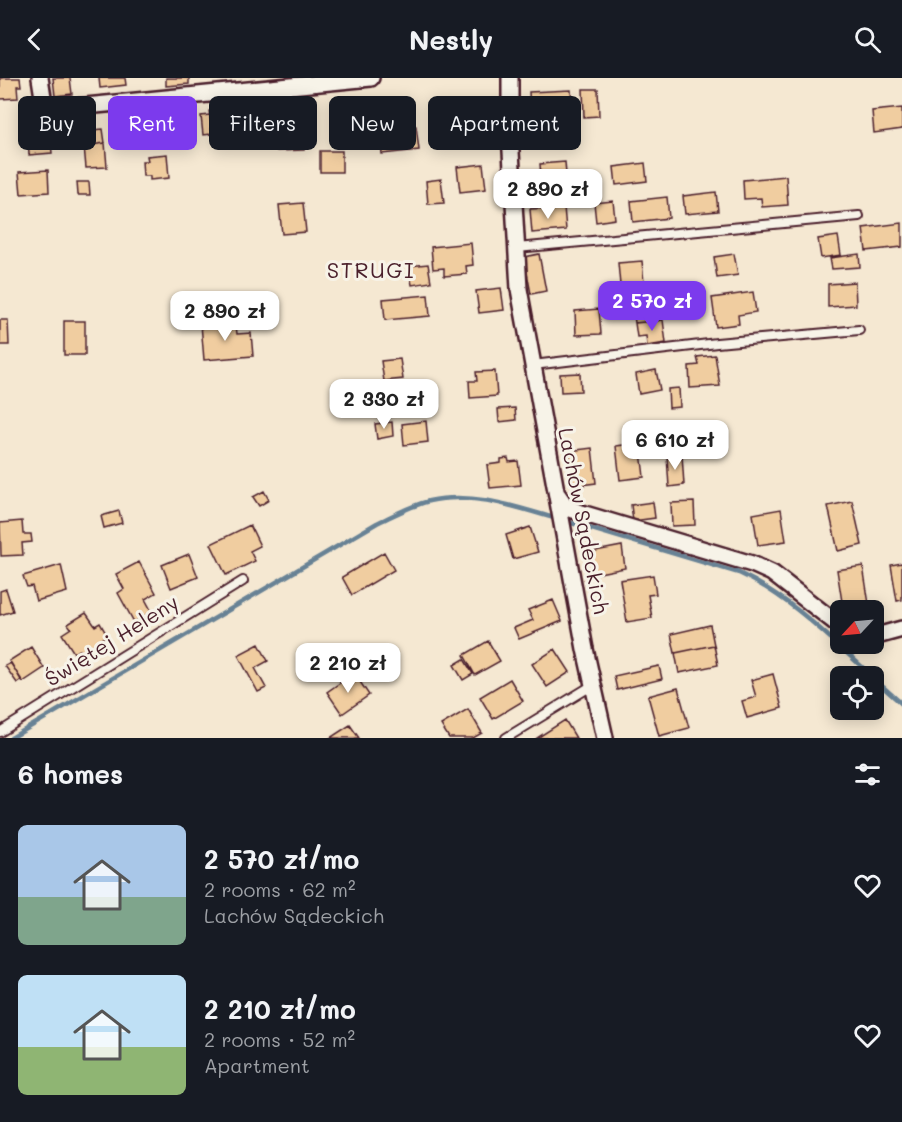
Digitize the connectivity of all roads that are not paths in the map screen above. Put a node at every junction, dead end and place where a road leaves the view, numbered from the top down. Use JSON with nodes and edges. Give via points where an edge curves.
{"nodes":[{"id":1,"x":40,"y":78,"type":"edge"},
{"id":2,"x":371,"y":78,"type":"edge"},
{"id":3,"x":510,"y":78,"type":"edge"},
{"id":4,"x":859,"y":216,"type":"dead end"},
{"id":5,"x":517,"y":248,"type":"junction"},
{"id":6,"x":859,"y":330,"type":"dead end"},
{"id":7,"x":533,"y":365,"type":"junction"},
{"id":8,"x":555,"y":490,"type":"junction"},
{"id":9,"x":243,"y":581,"type":"dead end"},
{"id":10,"x":830,"y":619,"type":"edge"},
{"id":11,"x":902,"y":629,"type":"edge"},
{"id":12,"x":884,"y":634,"type":"edge"},
{"id":13,"x":593,"y":685,"type":"junction"},
{"id":14,"x":0,"y":732,"type":"edge"},
{"id":15,"x":506,"y":738,"type":"edge"},
{"id":16,"x":605,"y":738,"type":"edge"}],
"edges":[{"from":1,"to":2,"type":"street","via":[[45,110]]},
{"from":3,"to":5,"type":"street","name":"Lachów Sądeckich"},
{"from":4,"to":5,"type":"lane"},
{"from":5,"to":7,"type":"street","name":"Lachów Sądeckich","via":[[519,289]]},
{"from":6,"to":7,"type":"lane"},
{"from":7,"to":8,"type":"street","name":"Lachów Sądeckich"},
{"from":8,"to":10,"type":"street","via":[[567,508],[762,568]]},
{"from":8,"to":13,"type":"street","name":"Lachów Sądeckich"},
{"from":9,"to":14,"type":"lane","name":"Świętej Heleny"},
{"from":11,"to":12,"type":"street"},
{"from":13,"to":15,"type":"lane"},
{"from":13,"to":16,"type":"street","name":"Lachów Sądeckich"}]}
